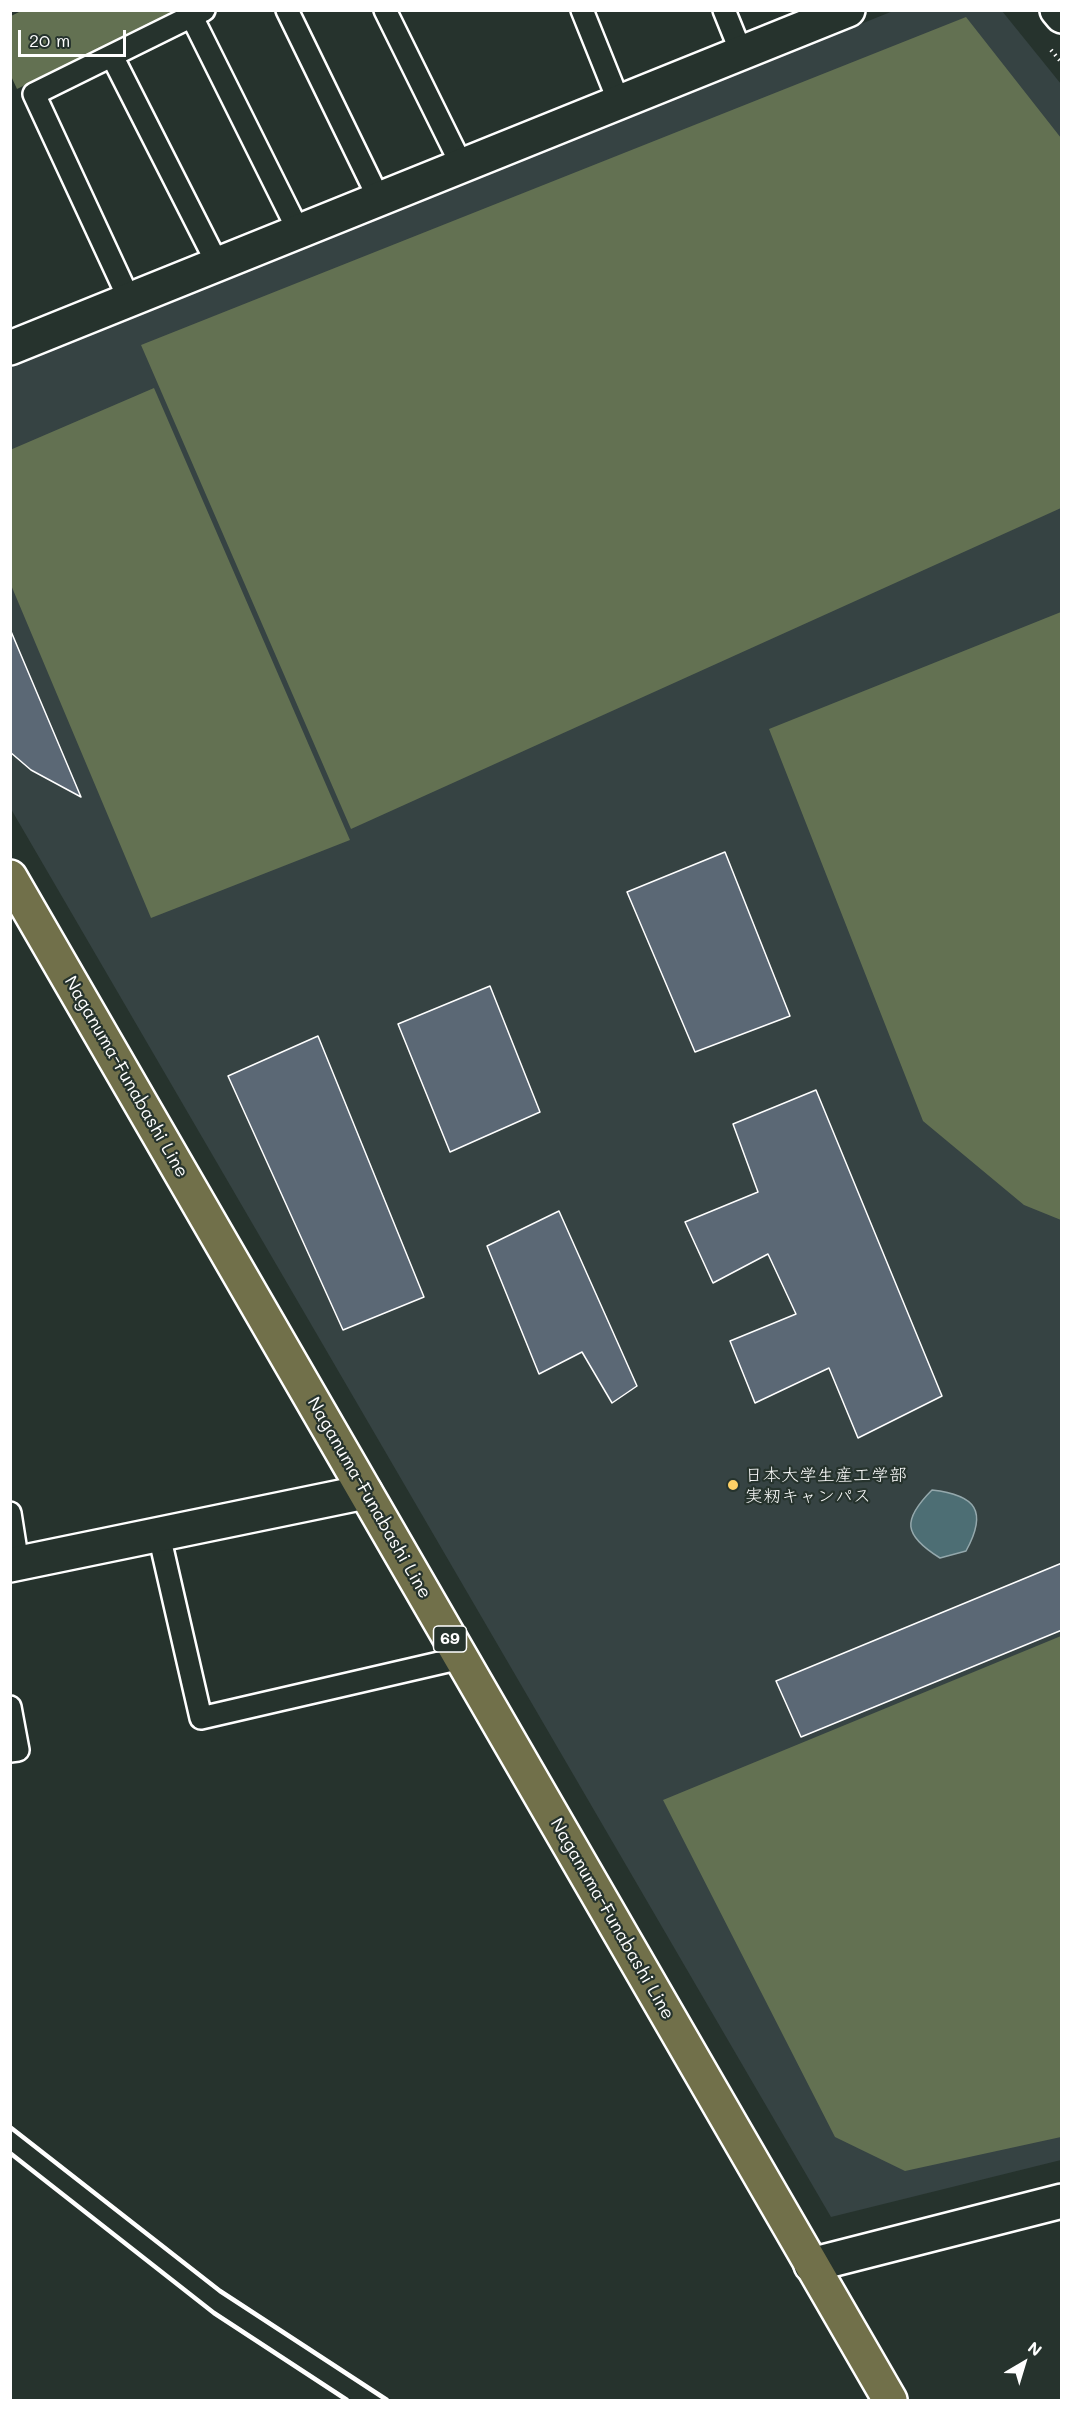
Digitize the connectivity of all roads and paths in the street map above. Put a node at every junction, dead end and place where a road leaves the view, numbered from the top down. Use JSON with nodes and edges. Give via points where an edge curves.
{"nodes":[{"id":1,"x":287,"y":10,"type":"edge"},
{"id":2,"x":385,"y":10,"type":"edge"},
{"id":3,"x":582,"y":10,"type":"edge"},
{"id":4,"x":724,"y":10,"type":"edge"},
{"id":5,"x":848,"y":10,"type":"edge"},
{"id":6,"x":1057,"y":10,"type":"edge"},
{"id":7,"x":198,"y":14,"type":"edge"},
{"id":8,"x":1062,"y":16,"type":"edge"},
{"id":9,"x":741,"y":52,"type":"junction"},
{"id":10,"x":112,"y":56,"type":"junction"},
{"id":11,"x":619,"y":102,"type":"junction"},
{"id":12,"x":462,"y":166,"type":"junction"},
{"id":13,"x":379,"y":199,"type":"junction"},
{"id":14,"x":298,"y":230,"type":"junction"},
{"id":15,"x":218,"y":265,"type":"junction"},
{"id":16,"x":130,"y":301,"type":"junction"},
{"id":17,"x":10,"y":348,"type":"edge"},
{"id":18,"x":14,"y":889,"type":"edge"},
{"id":19,"x":365,"y":1492,"type":"junction"},
{"id":20,"x":10,"y":1514,"type":"edge"},
{"id":21,"x":159,"y":1535,"type":"junction"},
{"id":22,"x":14,"y":1565,"type":"edge"},
{"id":23,"x":461,"y":1658,"type":"junction"},
{"id":24,"x":10,"y":1707,"type":"edge"},
{"id":25,"x":10,"y":1751,"type":"edge"},
{"id":26,"x":1062,"y":2201,"type":"edge"},
{"id":27,"x":811,"y":2265,"type":"junction"},
{"id":28,"x":890,"y":2400,"type":"edge"}],
"edges":[{"from":1,"to":13,"type":"lane"},
{"from":2,"to":12,"type":"lane"},
{"from":3,"to":11,"type":"lane"},
{"from":4,"to":9,"type":"lane"},
{"from":5,"to":9,"type":"street"},
{"from":6,"to":8,"type":"street"},
{"from":7,"to":10,"type":"lane"},
{"from":7,"to":14,"type":"lane"},
{"from":9,"to":11,"type":"street"},
{"from":10,"to":15,"type":"lane"},
{"from":10,"to":16,"type":"lane","via":[[34,94]]},
{"from":11,"to":12,"type":"street"},
{"from":12,"to":13,"type":"street"},
{"from":13,"to":14,"type":"street"},
{"from":14,"to":15,"type":"street"},
{"from":15,"to":16,"type":"street"},
{"from":16,"to":17,"type":"street"},
{"from":18,"to":19,"type":"main road","name":"Naganuma-Funabashi Line","number":"69"},
{"from":19,"to":21,"type":"street"},
{"from":19,"to":23,"type":"main road","name":"Naganuma-Funabashi Line","number":"69"},
{"from":20,"to":22,"type":"lane"},
{"from":21,"to":22,"type":"street"},
{"from":21,"to":23,"type":"lane","via":[[201,1718]]},
{"from":23,"to":27,"type":"main road","name":"Naganuma-Funabashi Line","number":"69"},
{"from":24,"to":25,"type":"lane","via":[[18,1749]]},
{"from":26,"to":27,"type":"street"},
{"from":27,"to":28,"type":"main road","name":"Naganuma-Funabashi Line","number":"69"}]}
